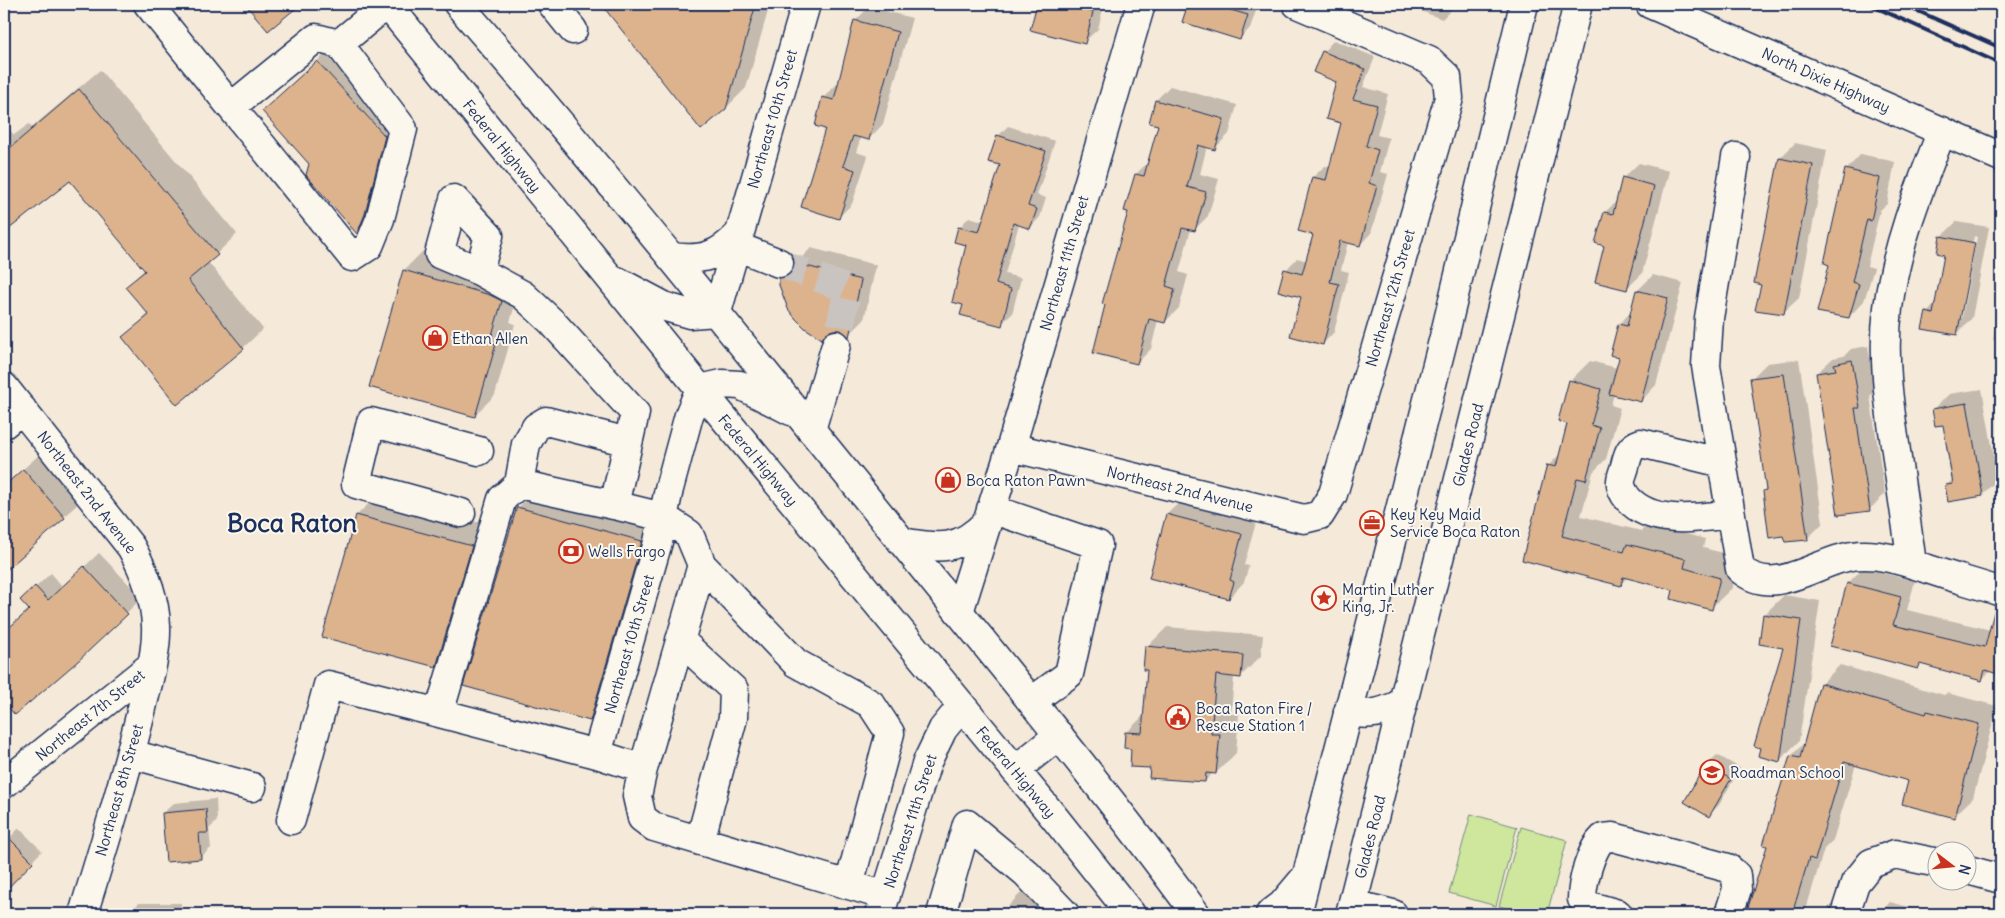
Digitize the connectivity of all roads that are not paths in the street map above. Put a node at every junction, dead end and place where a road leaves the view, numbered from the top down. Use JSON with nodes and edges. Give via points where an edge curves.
{"nodes":[{"id":1,"x":148,"y":4,"type":"edge"},
{"id":2,"x":387,"y":4,"type":"edge"},
{"id":3,"x":458,"y":4,"type":"edge"},
{"id":4,"x":552,"y":4,"type":"edge"},
{"id":5,"x":806,"y":4,"type":"edge"},
{"id":6,"x":1141,"y":4,"type":"edge"},
{"id":7,"x":1297,"y":4,"type":"edge"},
{"id":8,"x":1524,"y":4,"type":"edge"},
{"id":9,"x":1578,"y":4,"type":"edge"},
{"id":10,"x":1650,"y":4,"type":"edge"},
{"id":11,"x":573,"y":30,"type":"dead end"},
{"id":12,"x":339,"y":44,"type":"junction"},
{"id":13,"x":231,"y":107,"type":"junction"},
{"id":14,"x":1942,"y":131,"type":"junction"},
{"id":15,"x":1736,"y":157,"type":"dead end"},
{"id":16,"x":2001,"y":157,"type":"edge"},
{"id":17,"x":737,"y":240,"type":"junction"},
{"id":18,"x":671,"y":257,"type":"junction"},
{"id":19,"x":779,"y":263,"type":"tunnel mouth"},
{"id":20,"x":479,"y":271,"type":"dead end"},
{"id":21,"x":607,"y":275,"type":"junction"},
{"id":22,"x":717,"y":312,"type":"junction"},
{"id":23,"x":836,"y":345,"type":"tunnel mouth"},
{"id":24,"x":4,"y":387,"type":"edge"},
{"id":25,"x":700,"y":389,"type":"junction"},
{"id":26,"x":13,"y":416,"type":"edge"},
{"id":27,"x":805,"y":422,"type":"junction"},
{"id":28,"x":628,"y":442,"type":"junction"},
{"id":29,"x":1010,"y":447,"type":"junction"},
{"id":30,"x":479,"y":451,"type":"dead end"},
{"id":31,"x":1722,"y":463,"type":"junction"},
{"id":32,"x":519,"y":484,"type":"junction"},
{"id":33,"x":614,"y":505,"type":"junction"},
{"id":34,"x":461,"y":513,"type":"dead end"},
{"id":35,"x":1731,"y":514,"type":"junction"},
{"id":36,"x":1320,"y":515,"type":"joint"},
{"id":37,"x":988,"y":516,"type":"junction"},
{"id":38,"x":663,"y":517,"type":"junction"},
{"id":39,"x":902,"y":542,"type":"junction"},
{"id":40,"x":1912,"y":564,"type":"junction"},
{"id":41,"x":702,"y":565,"type":"junction"},
{"id":42,"x":2001,"y":592,"type":"edge"},
{"id":43,"x":959,"y":612,"type":"junction"},
{"id":44,"x":680,"y":640,"type":"junction"},
{"id":45,"x":152,"y":666,"type":"junction"},
{"id":46,"x":1032,"y":701,"type":"junction"},
{"id":47,"x":1403,"y":704,"type":"junction"},
{"id":48,"x":962,"y":706,"type":"junction"},
{"id":49,"x":1348,"y":712,"type":"junction"},
{"id":50,"x":439,"y":713,"type":"junction"},
{"id":51,"x":1059,"y":735,"type":"junction"},
{"id":52,"x":131,"y":754,"type":"junction"},
{"id":53,"x":597,"y":754,"type":"junction"},
{"id":54,"x":643,"y":769,"type":"junction"},
{"id":55,"x":1015,"y":770,"type":"junction"},
{"id":56,"x":4,"y":784,"type":"edge"},
{"id":57,"x":252,"y":787,"type":"dead end"},
{"id":58,"x":291,"y":820,"type":"dead end"},
{"id":59,"x":864,"y":829,"type":"junction"},
{"id":60,"x":903,"y":840,"type":"junction"},
{"id":61,"x":700,"y":841,"type":"junction"},
{"id":62,"x":1928,"y":861,"type":"edge"},
{"id":63,"x":1978,"y":873,"type":"edge"},
{"id":64,"x":1306,"y":877,"type":"junction"},
{"id":65,"x":2001,"y":879,"type":"edge"},
{"id":66,"x":849,"y":885,"type":"junction"},
{"id":67,"x":883,"y":905,"type":"edge"},
{"id":68,"x":1351,"y":909,"type":"edge"},
{"id":69,"x":1199,"y":911,"type":"edge"},
{"id":70,"x":83,"y":914,"type":"edge"},
{"id":71,"x":941,"y":914,"type":"edge"},
{"id":72,"x":1065,"y":914,"type":"edge"},
{"id":73,"x":1131,"y":914,"type":"edge"},
{"id":74,"x":1270,"y":914,"type":"edge"},
{"id":75,"x":1298,"y":914,"type":"edge"},
{"id":76,"x":1393,"y":914,"type":"edge"},
{"id":77,"x":1618,"y":914,"type":"edge"},
{"id":78,"x":1730,"y":914,"type":"edge"},
{"id":79,"x":1845,"y":914,"type":"edge"}],
"edges":[{"from":1,"to":13,"type":"main road"},
{"from":2,"to":12,"type":"main road"},
{"from":2,"to":21,"type":"main road","name":"Federal Highway"},
{"from":3,"to":18,"type":"main road"},
{"from":4,"to":11,"type":"main road"},
{"from":5,"to":17,"type":"main road","name":"Northeast 10th Street"},
{"from":6,"to":29,"type":"main road","name":"Northeast 11th Street"},
{"from":7,"to":36,"type":"main road","name":"Northeast 12th Street","via":[[1429,60],[1447,77],[1449,98],[1333,494]]},
{"from":8,"to":49,"type":"main road"},
{"from":9,"to":47,"type":"main road","name":"Glades Road"},
{"from":10,"to":14,"type":"main road","name":"North Dixie Highway"},
{"from":12,"to":13,"type":"main road","via":[[316,38]]},
{"from":12,"to":13,"type":"main road","via":[[403,129],[380,219],[369,246],[352,257]]},
{"from":14,"to":16,"type":"main road","name":"North Dixie Highway"},
{"from":14,"to":40,"type":"main road","via":[[1902,239],[1888,310],[1889,402]]},
{"from":15,"to":31,"type":"main road","via":[[1709,318],[1706,366]]},
{"from":17,"to":18,"type":"main road","via":[[709,256]]},
{"from":17,"to":19,"type":"main road"},
{"from":17,"to":22,"type":"main road","name":"Northeast 10th Street"},
{"from":18,"to":22,"type":"main road"},
{"from":20,"to":28,"type":"main road","via":[[523,295],[635,413]]},
{"from":21,"to":22,"type":"main road","via":[[666,307],[690,314]]},
{"from":21,"to":25,"type":"main road","name":"Federal Highway"},
{"from":22,"to":27,"type":"main road"},
{"from":23,"to":27,"type":"main road"},
{"from":24,"to":26,"type":"main road","name":"Northeast 2nd Avenue"},
{"from":25,"to":27,"type":"main road","via":[[722,384],[740,385]]},
{"from":25,"to":38,"type":"main road","name":"Northeast 10th Street","via":[[689,416]]},
{"from":25,"to":48,"type":"main road","name":"Federal Highway"},
{"from":26,"to":45,"type":"main road","name":"Northeast 2nd Avenue","via":[[119,529],[131,546],[154,606],[156,628]]},
{"from":27,"to":39,"type":"main road"},
{"from":28,"to":32,"type":"main road","via":[[546,421],[536,427],[526,444]]},
{"from":28,"to":33,"type":"main road"},
{"from":29,"to":36,"type":"main road","name":"Northeast 2nd Avenue","via":[[1304,519]]},
{"from":29,"to":37,"type":"main road","name":"Northeast 11th Street"},
{"from":30,"to":34,"type":"main road","via":[[371,422],[356,484]]},
{"from":31,"to":35,"type":"main road"},
{"from":31,"to":35,"type":"main road","via":[[1641,443],[1634,445],[1629,452],[1620,482],[1624,495],[1648,512],[1669,518],[1691,519]]},
{"from":32,"to":33,"type":"main road"},
{"from":32,"to":50,"type":"main road","via":[[502,499]]},
{"from":33,"to":38,"type":"main road"},
{"from":35,"to":40,"type":"main road","via":[[1740,569],[1749,577],[1779,580],[1852,556],[1892,558]]},
{"from":37,"to":39,"type":"main road","via":[[974,536],[959,544],[923,546]]},
{"from":37,"to":43,"type":"main road","name":"Northeast 11th Street"},
{"from":37,"to":46,"type":"main road","via":[[1098,545],[1069,674]]},
{"from":38,"to":41,"type":"main road","via":[[689,534]]},
{"from":38,"to":53,"type":"main road","name":"Northeast 10th Street"},
{"from":39,"to":43,"type":"main road"},
{"from":40,"to":42,"type":"main road"},
{"from":41,"to":44,"type":"main road"},
{"from":41,"to":59,"type":"main road","via":[[796,663],[871,704],[890,733]]},
{"from":43,"to":46,"type":"main road"},
{"from":44,"to":54,"type":"main road"},
{"from":44,"to":61,"type":"main road","via":[[734,690],[733,718]]},
{"from":45,"to":52,"type":"main road","name":"Northeast 8th Street"},
{"from":45,"to":56,"type":"main road","name":"Northeast 7th Street"},
{"from":46,"to":51,"type":"main road"},
{"from":47,"to":49,"type":"main road","via":[[1377,714]]},
{"from":47,"to":68,"type":"main road","name":"Glades Road"},
{"from":48,"to":55,"type":"main road","name":"Federal Highway"},
{"from":48,"to":60,"type":"main road","name":"Northeast 11th Street","via":[[943,730],[927,762]]},
{"from":49,"to":64,"type":"main road"},
{"from":50,"to":53,"type":"main road"},
{"from":50,"to":58,"type":"main road","via":[[328,685]]},
{"from":51,"to":55,"type":"main road"},
{"from":51,"to":69,"type":"main road"},
{"from":52,"to":57,"type":"main road"},
{"from":52,"to":70,"type":"main road","name":"Northeast 8th Street"},
{"from":53,"to":54,"type":"main road"},
{"from":54,"to":61,"type":"main road","via":[[637,796],[642,818],[654,828]]},
{"from":55,"to":73,"type":"main road","name":"Federal Highway"},
{"from":59,"to":60,"type":"main road"},
{"from":59,"to":66,"type":"main road"},
{"from":60,"to":67,"type":"main road","name":"Northeast 11th Street"},
{"from":61,"to":66,"type":"main road"},
{"from":62,"to":79,"type":"main road","via":[[1895,854],[1872,864],[1856,883]]},
{"from":63,"to":65,"type":"main road"},
{"from":64,"to":74,"type":"main road"},
{"from":64,"to":75,"type":"main road"},
{"from":66,"to":67,"type":"main road"},
{"from":68,"to":76,"type":"main road"},
{"from":71,"to":72,"type":"main road","via":[[967,824],[1026,872]]},
{"from":77,"to":78,"type":"main road","via":[[1590,906],[1582,899],[1596,844],[1602,838],[1614,837],[1728,868],[1736,875],[1737,889]]}]}
